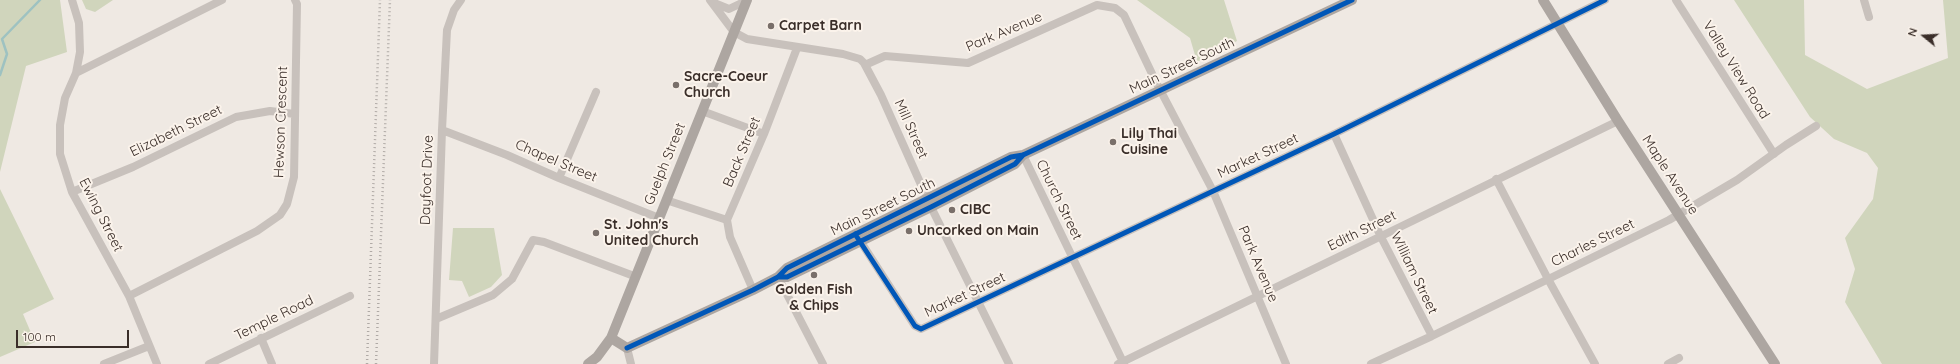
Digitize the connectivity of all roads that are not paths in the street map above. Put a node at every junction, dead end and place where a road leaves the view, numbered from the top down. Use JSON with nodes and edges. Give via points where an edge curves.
{"nodes":[{"id":1,"x":72,"y":0,"type":"edge"},
{"id":2,"x":222,"y":0,"type":"edge"},
{"id":3,"x":295,"y":0,"type":"edge"},
{"id":4,"x":462,"y":0,"type":"edge"},
{"id":5,"x":1352,"y":0,"type":"edge"},
{"id":6,"x":1543,"y":0,"type":"edge"},
{"id":7,"x":1605,"y":0,"type":"edge"},
{"id":8,"x":1676,"y":0,"type":"edge"},
{"id":9,"x":1864,"y":0,"type":"edge"},
{"id":10,"x":711,"y":1,"type":"edge"},
{"id":11,"x":747,"y":1,"type":"edge"},
{"id":12,"x":1869,"y":18,"type":"dead end"},
{"id":13,"x":1557,"y":22,"type":"junction"},
{"id":14,"x":734,"y":32,"type":"junction"},
{"id":15,"x":797,"y":48,"type":"junction"},
{"id":16,"x":864,"y":65,"type":"junction"},
{"id":17,"x":76,"y":73,"type":"junction"},
{"id":18,"x":1160,"y":90,"type":"junction"},
{"id":19,"x":596,"y":92,"type":"dead end"},
{"id":20,"x":702,"y":111,"type":"junction"},
{"id":21,"x":295,"y":114,"type":"junction"},
{"id":22,"x":1618,"y":121,"type":"junction"},
{"id":23,"x":1816,"y":126,"type":"dead end"},
{"id":24,"x":442,"y":130,"type":"junction"},
{"id":25,"x":764,"y":134,"type":"junction"},
{"id":26,"x":1334,"y":134,"type":"junction"},
{"id":27,"x":1774,"y":154,"type":"junction"},
{"id":28,"x":1023,"y":155,"type":"junction"},
{"id":29,"x":559,"y":178,"type":"junction"},
{"id":30,"x":1496,"y":179,"type":"junction"},
{"id":31,"x":1213,"y":191,"type":"junction"},
{"id":32,"x":72,"y":192,"type":"junction"},
{"id":33,"x":666,"y":200,"type":"junction"},
{"id":34,"x":929,"y":203,"type":"junction"},
{"id":35,"x":1678,"y":214,"type":"junction"},
{"id":36,"x":659,"y":218,"type":"junction"},
{"id":37,"x":727,"y":220,"type":"junction"},
{"id":38,"x":1381,"y":237,"type":"junction"},
{"id":39,"x":857,"y":238,"type":"junction"},
{"id":40,"x":1074,"y":258,"type":"junction"},
{"id":41,"x":634,"y":276,"type":"junction"},
{"id":42,"x":778,"y":277,"type":"junction"},
{"id":43,"x":1548,"y":279,"type":"junction"},
{"id":44,"x":753,"y":290,"type":"junction"},
{"id":45,"x":1257,"y":295,"type":"junction"},
{"id":46,"x":129,"y":296,"type":"junction"},
{"id":47,"x":350,"y":296,"type":"dead end"},
{"id":48,"x":979,"y":302,"type":"junction"},
{"id":49,"x":436,"y":319,"type":"junction"},
{"id":50,"x":1432,"y":336,"type":"junction"},
{"id":51,"x":261,"y":338,"type":"junction"},
{"id":52,"x":611,"y":338,"type":"junction"},
{"id":53,"x":149,"y":346,"type":"junction"},
{"id":54,"x":627,"y":348,"type":"junction"},
{"id":55,"x":1679,"y":358,"type":"dead end"},
{"id":56,"x":1122,"y":363,"type":"edge"},
{"id":57,"x":104,"y":364,"type":"edge"},
{"id":58,"x":157,"y":364,"type":"edge"},
{"id":59,"x":209,"y":364,"type":"edge"},
{"id":60,"x":272,"y":364,"type":"edge"},
{"id":61,"x":434,"y":364,"type":"edge"},
{"id":62,"x":588,"y":364,"type":"edge"},
{"id":63,"x":631,"y":364,"type":"edge"},
{"id":64,"x":823,"y":364,"type":"edge"},
{"id":65,"x":1009,"y":364,"type":"edge"},
{"id":66,"x":1286,"y":364,"type":"edge"},
{"id":67,"x":1371,"y":364,"type":"edge"},
{"id":68,"x":1595,"y":364,"type":"edge"},
{"id":69,"x":1668,"y":364,"type":"edge"},
{"id":70,"x":1775,"y":364,"type":"edge"}],
"edges":[{"from":1,"to":17,"type":"street","name":"Ewing Street","via":[[79,23],[80,52]]},
{"from":2,"to":17,"type":"street"},
{"from":3,"to":21,"type":"street","name":"Hewson Crescent"},
{"from":4,"to":24,"type":"street","name":"Dayfoot Drive","via":[[454,10],[447,30]]},
{"from":5,"to":18,"type":"main road","name":"Main Street South"},
{"from":6,"to":13,"type":"main road","name":"Maple Avenue"},
{"from":7,"to":13,"type":"street","name":"Market Street"},
{"from":8,"to":27,"type":"street","name":"Valley View Road"},
{"from":9,"to":12,"type":"street"},
{"from":10,"to":11,"type":"street","via":[[730,9]]},
{"from":10,"to":14,"type":"street"},
{"from":11,"to":14,"type":"main road","name":"Guelph Street"},
{"from":13,"to":22,"type":"main road","name":"Maple Avenue"},
{"from":13,"to":26,"type":"street","name":"Market Street"},
{"from":14,"to":15,"type":"street","via":[[747,40]]},
{"from":14,"to":20,"type":"main road","name":"Guelph Street"},
{"from":15,"to":16,"type":"street","via":[[843,54],[860,59]]},
{"from":15,"to":25,"type":"street","name":"Back Street"},
{"from":16,"to":18,"type":"street","name":"Park Avenue","via":[[885,56],[968,63],[1097,5],[1116,8],[1124,15]]},
{"from":16,"to":34,"type":"street","name":"Mill Street","via":[[895,125]]},
{"from":17,"to":32,"type":"street","name":"Ewing Street","via":[[65,98],[60,125],[60,154]]},
{"from":18,"to":28,"type":"main road","name":"Main Street South"},
{"from":18,"to":31,"type":"street","name":"Park Avenue"},
{"from":19,"to":29,"type":"street"},
{"from":20,"to":25,"type":"street"},
{"from":20,"to":33,"type":"main road","name":"Guelph Street"},
{"from":21,"to":32,"type":"street","name":"Elizabeth Street","via":[[270,111],[236,117],[134,167]]},
{"from":21,"to":46,"type":"street","name":"Hewson Crescent","via":[[294,177],[287,204],[280,215],[257,231]]},
{"from":22,"to":30,"type":"street","name":"Edith Street"},
{"from":22,"to":35,"type":"main road","name":"Maple Avenue"},
{"from":23,"to":27,"type":"street","name":"Charles Street"},
{"from":24,"to":29,"type":"street","name":"Chapel Street","via":[[507,154]]},
{"from":24,"to":49,"type":"street","name":"Dayfoot Drive"},
{"from":25,"to":37,"type":"street","name":"Back Street"},
{"from":26,"to":31,"type":"street","name":"Market Street"},
{"from":26,"to":38,"type":"street","name":"William Street"},
{"from":27,"to":35,"type":"street","name":"Charles Street","via":[[1737,180]]},
{"from":28,"to":34,"type":"main road","name":"Main Street South","via":[[1011,157]]},
{"from":28,"to":40,"type":"street","name":"Church Street"},
{"from":29,"to":36,"type":"street","name":"Chapel Street"},
{"from":30,"to":38,"type":"street","name":"Edith Street"},
{"from":30,"to":43,"type":"street"},
{"from":31,"to":40,"type":"street","name":"Market Street"},
{"from":31,"to":45,"type":"street","name":"Park Avenue"},
{"from":32,"to":46,"type":"street","name":"Ewing Street"},
{"from":33,"to":36,"type":"main road","name":"Guelph Street"},
{"from":33,"to":37,"type":"street"},
{"from":34,"to":39,"type":"main road","name":"Main Street South"},
{"from":34,"to":48,"type":"street","name":"Mill Street"},
{"from":35,"to":43,"type":"street","name":"Charles Street","via":[[1649,231]]},
{"from":35,"to":70,"type":"main road","name":"Maple Avenue"},
{"from":36,"to":41,"type":"main road","name":"Guelph Street"},
{"from":37,"to":44,"type":"street","via":[[730,237]]},
{"from":38,"to":45,"type":"street","name":"Edith Street"},
{"from":38,"to":50,"type":"street","name":"William Street"},
{"from":39,"to":42,"type":"main road","name":"Main Street South","via":[[786,268]]},
{"from":39,"to":48,"type":"street","name":"Market Street","via":[[918,329]]},
{"from":40,"to":48,"type":"street","name":"Market Street"},
{"from":40,"to":56,"type":"street","name":"Church Street"},
{"from":41,"to":49,"type":"street","via":[[533,240],[512,279],[493,295]]},
{"from":41,"to":52,"type":"main road","name":"Guelph Street"},
{"from":42,"to":44,"type":"main road","name":"Main Street South"},
{"from":42,"to":64,"type":"street"},
{"from":43,"to":50,"type":"street","name":"Charles Street"},
{"from":43,"to":68,"type":"street"},
{"from":44,"to":54,"type":"main road","name":"Main Street South"},
{"from":45,"to":56,"type":"street","name":"Edith Street"},
{"from":45,"to":66,"type":"street","name":"Park Avenue"},
{"from":46,"to":53,"type":"street","name":"Ewing Street"},
{"from":47,"to":51,"type":"street","name":"Temple Road"},
{"from":48,"to":65,"type":"street","name":"Mill Street"},
{"from":49,"to":61,"type":"street","name":"Dayfoot Drive"},
{"from":50,"to":67,"type":"street","name":"Charles Street"},
{"from":51,"to":59,"type":"street","name":"Temple Road"},
{"from":51,"to":60,"type":"street"},
{"from":52,"to":54,"type":"main road"},
{"from":52,"to":62,"type":"main road","name":"Guelph Street","via":[[597,357]]},
{"from":53,"to":57,"type":"street"},
{"from":53,"to":58,"type":"street","name":"Ewing Street"},
{"from":54,"to":63,"type":"street"},
{"from":55,"to":69,"type":"street"}]}
